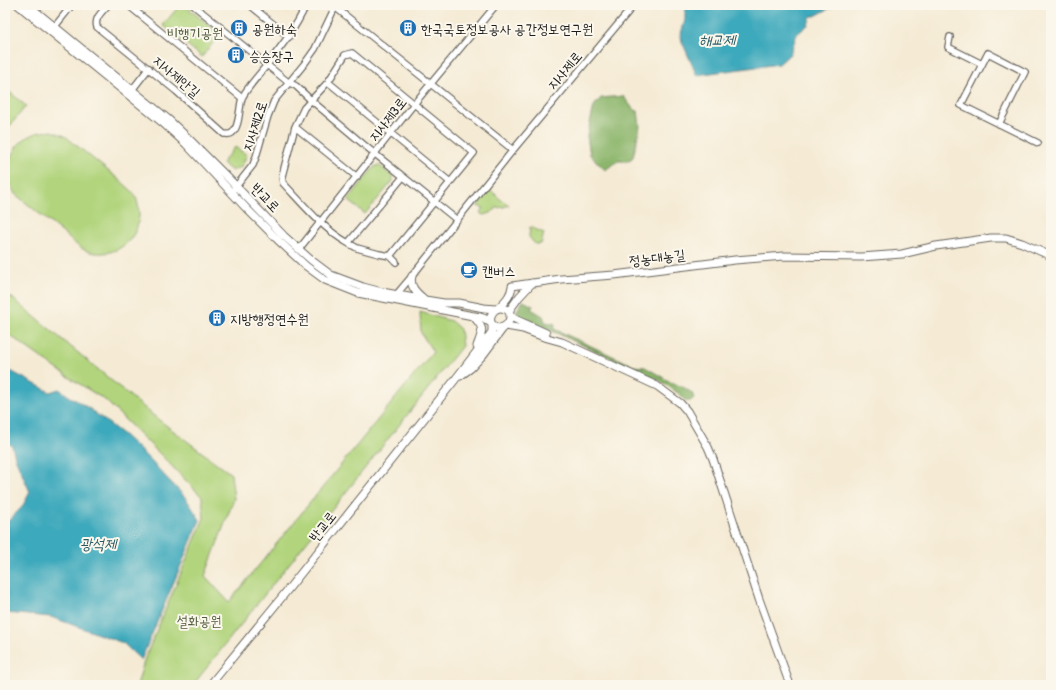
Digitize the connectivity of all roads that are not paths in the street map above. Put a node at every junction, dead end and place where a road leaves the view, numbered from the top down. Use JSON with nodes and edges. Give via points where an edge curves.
{"nodes":[{"id":1,"x":18,"y":5,"type":"edge"},
{"id":2,"x":28,"y":5,"type":"edge"},
{"id":3,"x":72,"y":5,"type":"edge"},
{"id":4,"x":108,"y":5,"type":"edge"},
{"id":5,"x":128,"y":5,"type":"edge"},
{"id":6,"x":193,"y":5,"type":"edge"},
{"id":7,"x":250,"y":5,"type":"edge"},
{"id":8,"x":306,"y":5,"type":"edge"},
{"id":9,"x":496,"y":5,"type":"edge"},
{"id":10,"x":634,"y":5,"type":"edge"},
{"id":11,"x":335,"y":6,"type":"edge"},
{"id":12,"x":53,"y":29,"type":"junction"},
{"id":13,"x":289,"y":37,"type":"junction"},
{"id":14,"x":950,"y":37,"type":"dead end"},
{"id":15,"x":982,"y":64,"type":"junction"},
{"id":16,"x":267,"y":65,"type":"junction"},
{"id":17,"x":149,"y":68,"type":"junction"},
{"id":18,"x":288,"y":82,"type":"junction"},
{"id":19,"x":328,"y":82,"type":"junction"},
{"id":20,"x":431,"y":83,"type":"junction"},
{"id":21,"x":132,"y":90,"type":"junction"},
{"id":22,"x":242,"y":98,"type":"junction"},
{"id":23,"x":312,"y":101,"type":"junction"},
{"id":24,"x":414,"y":104,"type":"junction"},
{"id":25,"x":999,"y":124,"type":"junction"},
{"id":26,"x":295,"y":127,"type":"junction"},
{"id":27,"x":391,"y":134,"type":"junction"},
{"id":28,"x":1038,"y":143,"type":"dead end"},
{"id":29,"x":513,"y":150,"type":"junction"},
{"id":30,"x":375,"y":154,"type":"junction"},
{"id":31,"x":356,"y":177,"type":"junction"},
{"id":32,"x":403,"y":177,"type":"junction"},
{"id":33,"x":450,"y":182,"type":"junction"},
{"id":34,"x":237,"y":186,"type":"junction"},
{"id":35,"x":232,"y":192,"type":"junction"},
{"id":36,"x":434,"y":202,"type":"junction"},
{"id":37,"x":456,"y":220,"type":"junction"},
{"id":38,"x":320,"y":222,"type":"junction"},
{"id":39,"x":348,"y":243,"type":"junction"},
{"id":40,"x":299,"y":249,"type":"junction"},
{"id":41,"x":390,"y":256,"type":"junction"},
{"id":42,"x":1051,"y":256,"type":"edge"},
{"id":43,"x":396,"y":262,"type":"dead end"},
{"id":44,"x":412,"y":276,"type":"junction"},
{"id":45,"x":532,"y":283,"type":"junction"},
{"id":46,"x":515,"y":285,"type":"junction"},
{"id":47,"x":396,"y":294,"type":"junction"},
{"id":48,"x":518,"y":297,"type":"junction"},
{"id":49,"x":425,"y":300,"type":"junction"},
{"id":50,"x":497,"y":309,"type":"junction"},
{"id":51,"x":510,"y":313,"type":"junction"},
{"id":52,"x":473,"y":316,"type":"junction"},
{"id":53,"x":492,"y":323,"type":"junction"},
{"id":54,"x":505,"y":326,"type":"junction"},
{"id":55,"x":562,"y":342,"type":"junction"},
{"id":56,"x":476,"y":351,"type":"junction"},
{"id":57,"x":454,"y":381,"type":"junction"},
{"id":58,"x":210,"y":685,"type":"edge"},
{"id":59,"x":790,"y":685,"type":"edge"}],
"edges":[{"from":1,"to":12,"type":"street"},
{"from":2,"to":12,"type":"street"},
{"from":3,"to":12,"type":"street"},
{"from":4,"to":17,"type":"street","name":"지사제안길","via":[[96,19],[97,27]]},
{"from":5,"to":22,"type":"street","name":"지사제안길"},
{"from":6,"to":16,"type":"street"},
{"from":7,"to":13,"type":"street"},
{"from":8,"to":13,"type":"street","name":"지사제안길"},
{"from":9,"to":20,"type":"street","name":"지사제3로"},
{"from":10,"to":29,"type":"street","name":"지사제로"},
{"from":11,"to":18,"type":"street","name":"지사제2로","via":[[315,49]]},
{"from":11,"to":20,"type":"street"},
{"from":12,"to":21,"type":"street","name":"반교로"},
{"from":12,"to":35,"type":"street","name":"반교로","via":[[163,123]]},
{"from":13,"to":16,"type":"street","name":"지사제안길"},
{"from":14,"to":15,"type":"street","via":[[948,47]]},
{"from":15,"to":25,"type":"street","via":[[961,104]]},
{"from":15,"to":25,"type":"street","via":[[988,53],[1025,72]]},
{"from":16,"to":18,"type":"street"},
{"from":16,"to":22,"type":"street","name":"지사제안길"},
{"from":17,"to":21,"type":"street"},
{"from":17,"to":22,"type":"street","name":"지사제안길","via":[[224,134],[232,134],[236,129]]},
{"from":18,"to":23,"type":"street"},
{"from":18,"to":34,"type":"street","name":"지사제2로","via":[[274,101],[253,165]]},
{"from":19,"to":23,"type":"street"},
{"from":19,"to":24,"type":"street","via":[[345,55],[352,53]]},
{"from":19,"to":27,"type":"street"},
{"from":20,"to":24,"type":"street","name":"지사제3로"},
{"from":20,"to":29,"type":"street"},
{"from":21,"to":34,"type":"street","name":"반교로","via":[[169,120]]},
{"from":23,"to":26,"type":"street","via":[[304,108]]},
{"from":23,"to":30,"type":"street"},
{"from":24,"to":27,"type":"street","name":"지사제3로"},
{"from":24,"to":33,"type":"street","via":[[474,153]]},
{"from":25,"to":28,"type":"street"},
{"from":26,"to":31,"type":"street"},
{"from":26,"to":38,"type":"street","via":[[282,176],[283,183]]},
{"from":27,"to":30,"type":"street","name":"지사제3로"},
{"from":27,"to":33,"type":"street"},
{"from":29,"to":37,"type":"street","name":"지사제로"},
{"from":30,"to":31,"type":"street","name":"지사제3로"},
{"from":30,"to":32,"type":"street"},
{"from":31,"to":38,"type":"street","name":"지사제3로"},
{"from":32,"to":36,"type":"street"},
{"from":32,"to":39,"type":"street"},
{"from":33,"to":36,"type":"street"},
{"from":34,"to":35,"type":"street","name":"지사제2로"},
{"from":34,"to":40,"type":"street","name":"반교로"},
{"from":35,"to":52,"type":"street","name":"반교로","via":[[293,255],[325,280],[358,293]]},
{"from":36,"to":37,"type":"street"},
{"from":36,"to":41,"type":"street"},
{"from":37,"to":44,"type":"street","name":"지사제로"},
{"from":38,"to":39,"type":"street"},
{"from":38,"to":40,"type":"street","name":"지사제3로"},
{"from":39,"to":41,"type":"street","via":[[357,248]]},
{"from":40,"to":47,"type":"street","name":"반교로","via":[[331,275],[363,287]]},
{"from":41,"to":43,"type":"street"},
{"from":42,"to":45,"type":"street","name":"정농대농길","via":[[1006,238],[991,238],[895,254],[861,257],[784,256]]},
{"from":44,"to":47,"type":"street","name":"지사제로"},
{"from":44,"to":49,"type":"street","via":[[412,286]]},
{"from":45,"to":46,"type":"street","name":"정농대농길"},
{"from":45,"to":48,"type":"street"},
{"from":46,"to":48,"type":"street"},
{"from":46,"to":50,"type":"street"},
{"from":47,"to":49,"type":"street","name":"반교로"},
{"from":48,"to":51,"type":"street"},
{"from":49,"to":50,"type":"street","name":"반교로"},
{"from":50,"to":51,"type":"street","via":[[505,308]]},
{"from":50,"to":53,"type":"street","via":[[491,315]]},
{"from":51,"to":54,"type":"street","via":[[510,321]]},
{"from":51,"to":55,"type":"street","via":[[515,319]]},
{"from":52,"to":53,"type":"street","name":"반교로"},
{"from":52,"to":56,"type":"street","via":[[482,328]]},
{"from":53,"to":54,"type":"street","via":[[497,328]]},
{"from":53,"to":56,"type":"street","name":"반교로","via":[[492,332]]},
{"from":54,"to":55,"type":"street","via":[[523,328]]},
{"from":54,"to":57,"type":"street","name":"반교로","via":[[471,368]]},
{"from":55,"to":59,"type":"street","via":[[657,386],[687,411],[713,459]]},
{"from":56,"to":57,"type":"street","name":"반교로"},
{"from":57,"to":58,"type":"street","name":"반교로"}]}
